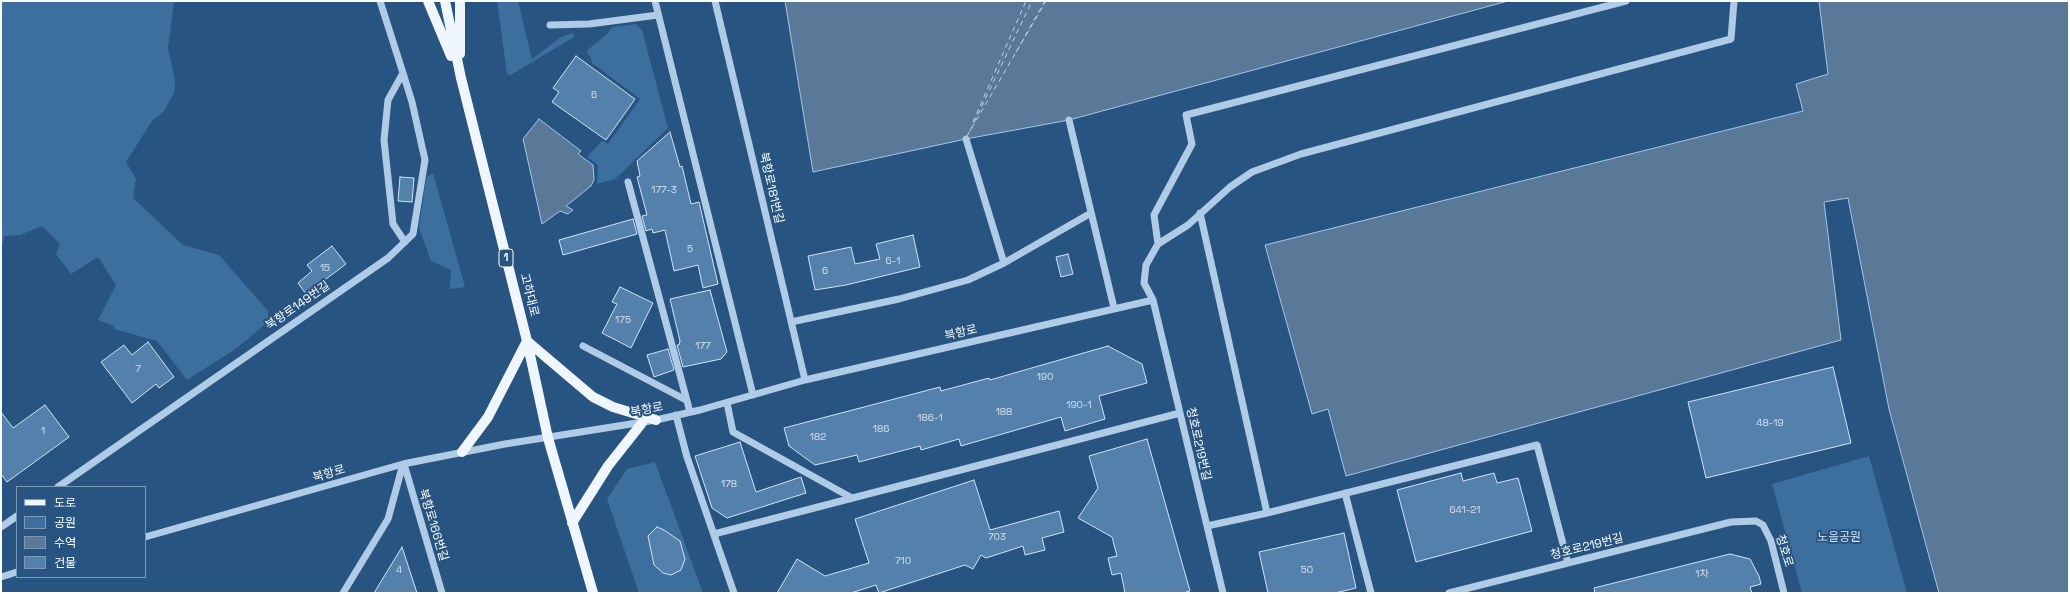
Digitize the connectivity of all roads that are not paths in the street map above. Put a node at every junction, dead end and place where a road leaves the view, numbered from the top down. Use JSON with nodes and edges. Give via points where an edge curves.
{"nodes":[{"id":1,"x":380,"y":1,"type":"edge"},
{"id":2,"x":428,"y":1,"type":"edge"},
{"id":3,"x":445,"y":1,"type":"edge"},
{"id":4,"x":460,"y":1,"type":"edge"},
{"id":5,"x":654,"y":1,"type":"edge"},
{"id":6,"x":716,"y":1,"type":"edge"},
{"id":7,"x":1626,"y":1,"type":"edge"},
{"id":8,"x":1734,"y":1,"type":"edge"},
{"id":9,"x":658,"y":15,"type":"junction"},
{"id":10,"x":550,"y":25,"type":"dead end"},
{"id":11,"x":403,"y":73,"type":"junction"},
{"id":12,"x":461,"y":78,"type":"junction"},
{"id":13,"x":1069,"y":120,"type":"dead end"},
{"id":14,"x":966,"y":139,"type":"dead end"},
{"id":15,"x":628,"y":182,"type":"dead end"},
{"id":16,"x":1091,"y":213,"type":"junction"},
{"id":17,"x":1200,"y":213,"type":"junction"},
{"id":18,"x":407,"y":240,"type":"junction"},
{"id":19,"x":1158,"y":244,"type":"junction"},
{"id":20,"x":1004,"y":263,"type":"junction"},
{"id":21,"x":1153,"y":300,"type":"junction"},
{"id":22,"x":1114,"y":308,"type":"junction"},
{"id":23,"x":791,"y":322,"type":"junction"},
{"id":24,"x":527,"y":341,"type":"junction"},
{"id":25,"x":583,"y":346,"type":"dead end"},
{"id":26,"x":805,"y":380,"type":"junction"},
{"id":27,"x":754,"y":395,"type":"junction"},
{"id":28,"x":686,"y":400,"type":"junction"},
{"id":29,"x":727,"y":403,"type":"junction"},
{"id":30,"x":690,"y":412,"type":"junction"},
{"id":31,"x":1180,"y":413,"type":"junction"},
{"id":32,"x":676,"y":415,"type":"junction"},
{"id":33,"x":656,"y":420,"type":"junction"},
{"id":34,"x":642,"y":422,"type":"junction"},
{"id":35,"x":548,"y":438,"type":"junction"},
{"id":36,"x":462,"y":452,"type":"junction"},
{"id":37,"x":403,"y":464,"type":"junction"},
{"id":38,"x":59,"y":486,"type":"edge"},
{"id":39,"x":1345,"y":494,"type":"junction"},
{"id":40,"x":852,"y":498,"type":"junction"},
{"id":41,"x":1268,"y":513,"type":"junction"},
{"id":42,"x":16,"y":517,"type":"edge"},
{"id":43,"x":572,"y":522,"type":"junction"},
{"id":44,"x":1731,"y":522,"type":"joint"},
{"id":45,"x":1207,"y":526,"type":"junction"},
{"id":46,"x":1,"y":527,"type":"edge"},
{"id":47,"x":714,"y":534,"type":"junction"},
{"id":48,"x":146,"y":537,"type":"edge"},
{"id":49,"x":1568,"y":563,"type":"junction"},
{"id":50,"x":16,"y":572,"type":"edge"},
{"id":51,"x":1,"y":577,"type":"edge"},
{"id":52,"x":343,"y":593,"type":"edge"},
{"id":53,"x":442,"y":593,"type":"edge"},
{"id":54,"x":593,"y":593,"type":"edge"},
{"id":55,"x":734,"y":593,"type":"edge"},
{"id":56,"x":1223,"y":593,"type":"edge"},
{"id":57,"x":1371,"y":593,"type":"edge"},
{"id":58,"x":1449,"y":593,"type":"edge"},
{"id":59,"x":1784,"y":593,"type":"edge"}],
"edges":[{"from":1,"to":11,"type":"street","name":"북항로149번길"},
{"from":2,"to":12,"type":"main road"},
{"from":3,"to":12,"type":"main road","name":"고하대로","number":"1"},
{"from":4,"to":12,"type":"main road"},
{"from":5,"to":9,"type":"street"},
{"from":6,"to":23,"type":"street","name":"북항로181번길"},
{"from":7,"to":19,"type":"street","via":[[1186,115],[1192,144],[1154,216]]},
{"from":8,"to":17,"type":"street","via":[[1731,39],[1301,154],[1252,172]]},
{"from":9,"to":10,"type":"street","via":[[589,24]]},
{"from":9,"to":27,"type":"street"},
{"from":11,"to":18,"type":"street","name":"북항로149번길","via":[[425,160],[413,234]]},
{"from":11,"to":18,"type":"street","via":[[388,100],[384,140],[393,224]]},
{"from":12,"to":24,"type":"main road","name":"고하대로","number":"1"},
{"from":13,"to":16,"type":"street"},
{"from":14,"to":20,"type":"street"},
{"from":15,"to":28,"type":"street"},
{"from":16,"to":20,"type":"street"},
{"from":16,"to":22,"type":"street"},
{"from":17,"to":19,"type":"street","via":[[1188,225]]},
{"from":17,"to":41,"type":"street"},
{"from":18,"to":38,"type":"street","name":"북항로149번길","via":[[388,258]]},
{"from":19,"to":21,"type":"street","name":"청호로219번길","via":[[1146,265],[1144,283]]},
{"from":20,"to":23,"type":"street","via":[[968,280],[899,299]]},
{"from":21,"to":22,"type":"street","name":"북항로"},
{"from":21,"to":31,"type":"street","name":"청호로219번길"},
{"from":22,"to":26,"type":"street","name":"북항로"},
{"from":23,"to":26,"type":"street","name":"북항로181번길"},
{"from":24,"to":33,"type":"main road","via":[[592,397],[613,407]]},
{"from":24,"to":35,"type":"main road","name":"고하대로","number":"1"},
{"from":24,"to":36,"type":"main road","via":[[488,417]]},
{"from":25,"to":28,"type":"street"},
{"from":26,"to":27,"type":"street","name":"북항로"},
{"from":27,"to":29,"type":"street","name":"북항로"},
{"from":28,"to":30,"type":"street"},
{"from":29,"to":30,"type":"street","name":"북항로"},
{"from":29,"to":40,"type":"street","via":[[733,432]]},
{"from":30,"to":32,"type":"street","name":"북항로"},
{"from":31,"to":40,"type":"street"},
{"from":31,"to":45,"type":"street","name":"청호로219번길"},
{"from":32,"to":33,"type":"street","name":"북항로"},
{"from":32,"to":47,"type":"street","via":[[687,457]]},
{"from":33,"to":34,"type":"street","name":"북항로"},
{"from":34,"to":35,"type":"street","name":"북항로"},
{"from":34,"to":43,"type":"main road","via":[[608,466]]},
{"from":35,"to":36,"type":"street","name":"북항로"},
{"from":35,"to":43,"type":"main road","name":"고하대로","number":"1"},
{"from":36,"to":37,"type":"street","name":"북항로"},
{"from":37,"to":48,"type":"street","name":"북항로"},
{"from":37,"to":52,"type":"street","via":[[388,520]]},
{"from":37,"to":53,"type":"street","name":"북항로166번길"},
{"from":39,"to":41,"type":"street"},
{"from":39,"to":49,"type":"street","via":[[1537,445]]},
{"from":39,"to":57,"type":"street"},
{"from":40,"to":47,"type":"street"},
{"from":41,"to":45,"type":"street"},
{"from":42,"to":46,"type":"street"},
{"from":43,"to":54,"type":"main road","name":"고하대로","number":"1"},
{"from":44,"to":49,"type":"street","name":"청호로219번길"},
{"from":44,"to":59,"type":"street","name":"청호로","via":[[1756,521],[1763,525],[1772,541]]},
{"from":45,"to":56,"type":"street","name":"청호로219번길"},
{"from":47,"to":55,"type":"street"},
{"from":49,"to":58,"type":"street","name":"청호로219번길"},
{"from":50,"to":51,"type":"street"}]}
